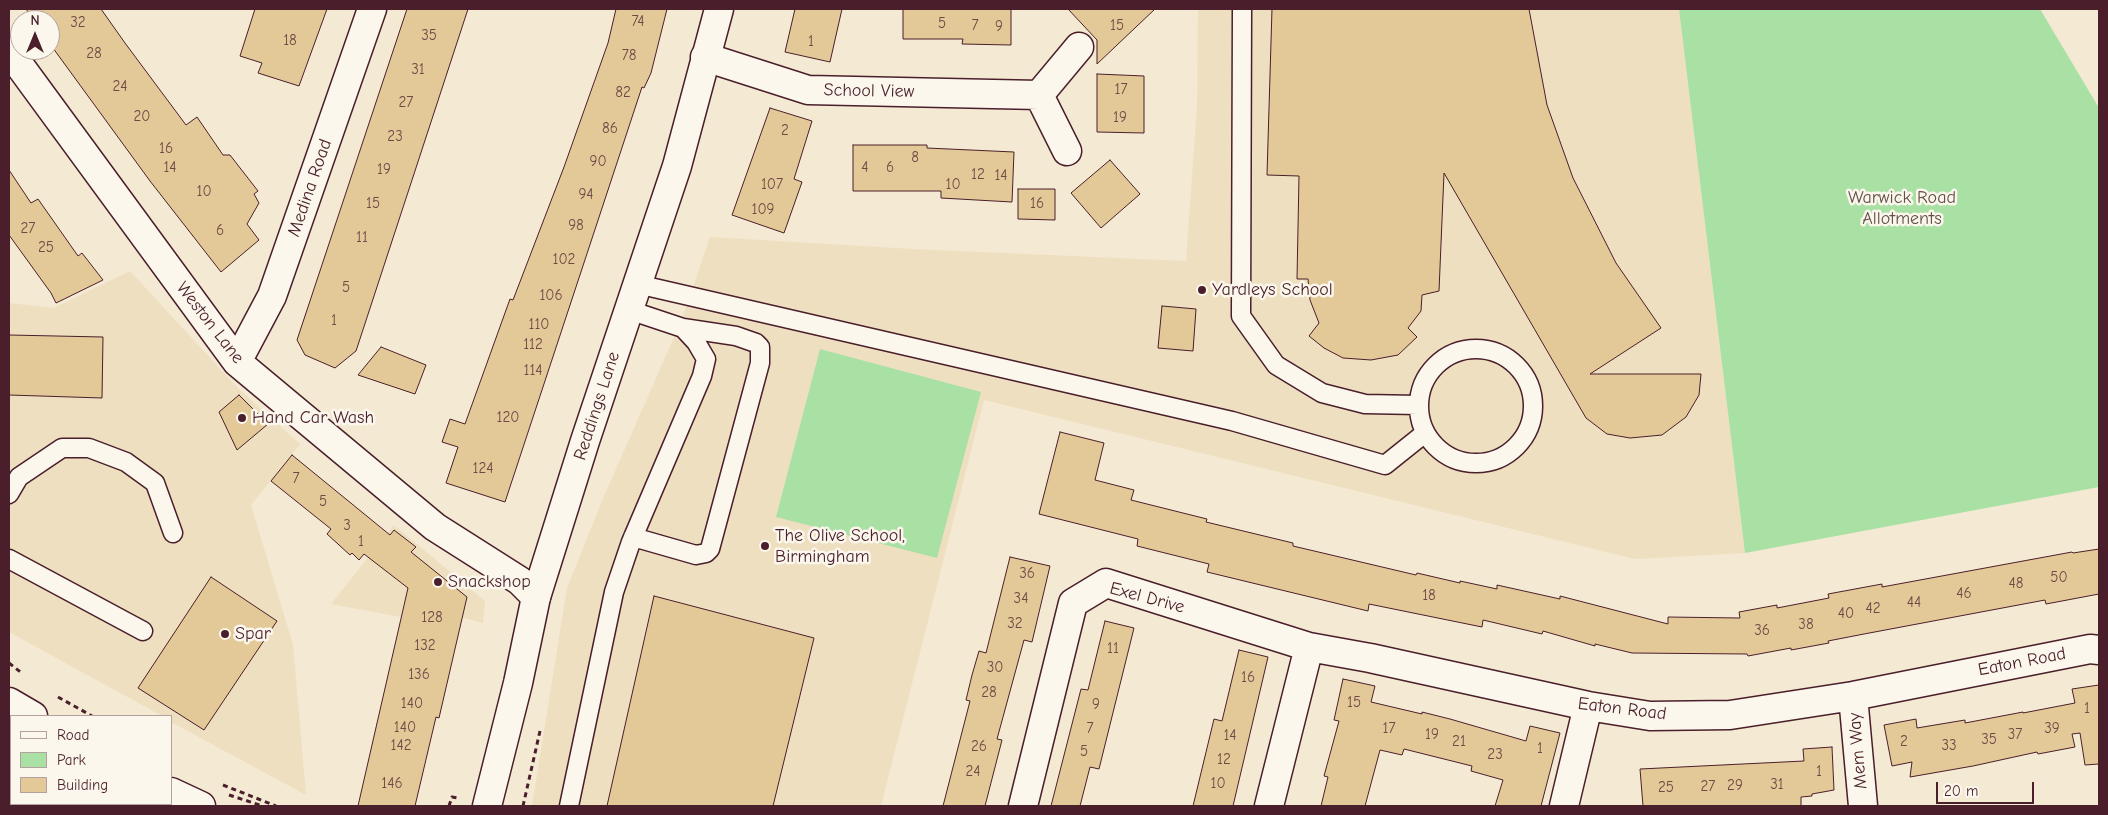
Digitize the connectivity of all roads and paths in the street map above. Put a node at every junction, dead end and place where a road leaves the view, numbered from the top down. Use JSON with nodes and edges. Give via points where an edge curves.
{"nodes":[{"id":1,"x":372,"y":9,"type":"edge"},
{"id":2,"x":719,"y":9,"type":"edge"},
{"id":3,"x":1242,"y":9,"type":"edge"},
{"id":4,"x":1079,"y":47,"type":"dead end"},
{"id":5,"x":9,"y":51,"type":"edge"},
{"id":6,"x":706,"y":57,"type":"junction"},
{"id":7,"x":1039,"y":95,"type":"junction"},
{"id":8,"x":1067,"y":151,"type":"dead end"},
{"id":9,"x":637,"y":284,"type":"junction"},
{"id":10,"x":629,"y":310,"type":"junction"},
{"id":11,"x":683,"y":328,"type":"junction"},
{"id":12,"x":237,"y":362,"type":"junction"},
{"id":13,"x":1418,"y":404,"type":"junction"},
{"id":14,"x":1425,"y":433,"type":"junction"},
{"id":15,"x":14,"y":474,"type":"edge"},
{"id":16,"x":9,"y":494,"type":"edge"},
{"id":17,"x":173,"y":533,"type":"dead end"},
{"id":18,"x":633,"y":537,"type":"junction"},
{"id":19,"x":9,"y":559,"type":"edge"},
{"id":20,"x":536,"y":597,"type":"junction"},
{"id":21,"x":143,"y":631,"type":"dead end"},
{"id":22,"x":1309,"y":647,"type":"junction"},
{"id":23,"x":2099,"y":650,"type":"edge"},
{"id":24,"x":52,"y":694,"type":"dead end"},
{"id":25,"x":1853,"y":696,"type":"junction"},
{"id":26,"x":9,"y":702,"type":"edge"},
{"id":27,"x":1588,"y":706,"type":"junction"},
{"id":28,"x":31,"y":715,"type":"edge"},
{"id":29,"x":90,"y":715,"type":"edge"},
{"id":30,"x":220,"y":783,"type":"dead end"},
{"id":31,"x":172,"y":792,"type":"edge"},
{"id":32,"x":201,"y":806,"type":"edge"},
{"id":33,"x":276,"y":806,"type":"edge"},
{"id":34,"x":487,"y":806,"type":"edge"},
{"id":35,"x":569,"y":806,"type":"edge"},
{"id":36,"x":1023,"y":806,"type":"edge"},
{"id":37,"x":1269,"y":806,"type":"edge"},
{"id":38,"x":1564,"y":806,"type":"edge"},
{"id":39,"x":1863,"y":806,"type":"edge"}],
"edges":[{"from":1,"to":12,"type":"street","name":"Medina Road","via":[[272,296]]},
{"from":2,"to":6,"type":"street","name":"Reddings Lane"},
{"from":3,"to":13,"type":"lane","via":[[1241,316],[1276,365],[1322,393],[1365,404]]},
{"from":4,"to":7,"type":"street"},
{"from":5,"to":12,"type":"street","name":"Weston Lane"},
{"from":6,"to":7,"type":"street","name":"School View","via":[[808,90]]},
{"from":6,"to":9,"type":"street","name":"Reddings Lane","via":[[677,166]]},
{"from":7,"to":8,"type":"street"},
{"from":9,"to":10,"type":"street","name":"Reddings Lane"},
{"from":9,"to":14,"type":"lane","via":[[1232,421],[1385,465]]},
{"from":10,"to":11,"type":"lane"},
{"from":10,"to":20,"type":"street","name":"Reddings Lane"},
{"from":11,"to":18,"type":"lane","via":[[706,358],[703,371]]},
{"from":11,"to":18,"type":"lane","via":[[736,336],[756,343],[760,347],[760,363],[710,549],[706,554],[696,554]]},
{"from":12,"to":20,"type":"street","name":"Weston Lane","via":[[434,528],[520,580]]},
{"from":13,"to":14,"type":"lane","via":[[1419,419]]},
{"from":13,"to":14,"type":"lane","via":[[1422,386],[1432,369],[1447,356],[1465,350],[1485,349],[1503,356],[1519,368],[1529,384],[1534,403],[1531,422],[1522,440],[1509,454],[1491,462],[1472,464],[1453,459],[1436,448]]},
{"from":15,"to":16,"type":"lane"},
{"from":15,"to":17,"type":"lane","via":[[62,448],[89,448],[126,462],[155,483]]},
{"from":18,"to":35,"type":"lane","via":[[614,592]]},
{"from":19,"to":21,"type":"lane"},
{"from":20,"to":34,"type":"street","name":"Reddings Lane"},
{"from":22,"to":27,"type":"street","name":"Eaton Road"},
{"from":22,"to":36,"type":"street","name":"Exel Drive","via":[[1106,583],[1073,603]]},
{"from":22,"to":37,"type":"street"},
{"from":23,"to":25,"type":"street","name":"Eaton Road","via":[[2090,649]]},
{"from":24,"to":29,"type":"path"},
{"from":25,"to":27,"type":"street","name":"Eaton Road","via":[[1730,715],[1650,716]]},
{"from":25,"to":39,"type":"street","name":"Mem Way"},
{"from":26,"to":28,"type":"street"},
{"from":27,"to":38,"type":"street"},
{"from":30,"to":33,"type":"path"},
{"from":31,"to":32,"type":"street"}]}
